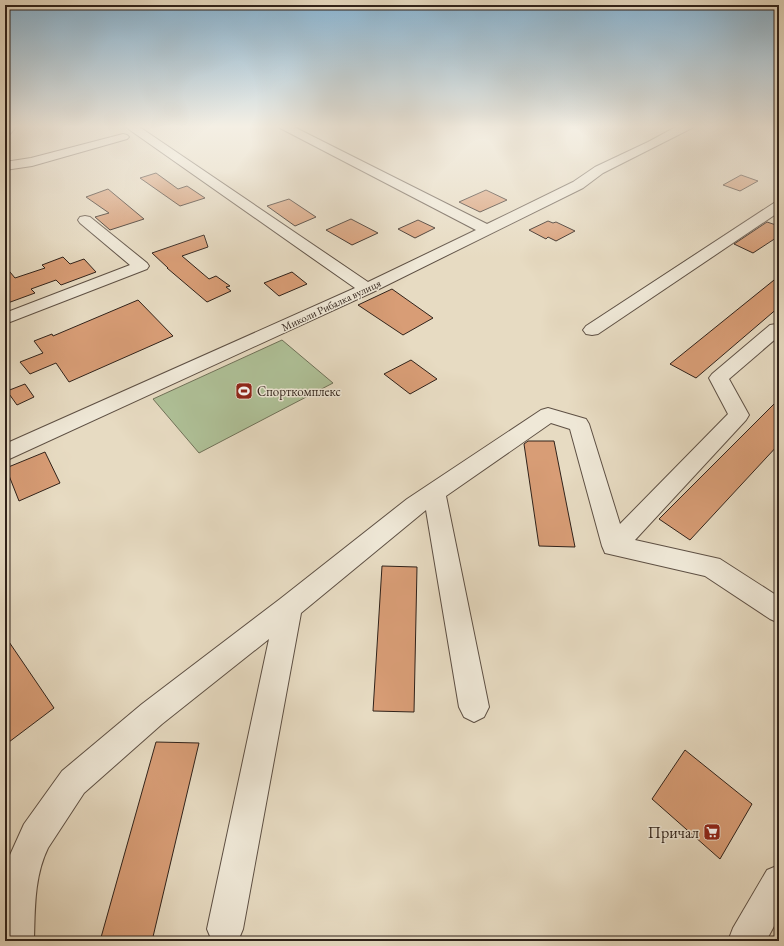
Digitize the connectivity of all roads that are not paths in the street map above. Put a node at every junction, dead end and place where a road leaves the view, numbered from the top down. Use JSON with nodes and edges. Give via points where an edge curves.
{"nodes":[{"id":1,"x":195,"y":170,"type":"edge"},
{"id":2,"x":371,"y":170,"type":"edge"},
{"id":3,"x":599,"y":170,"type":"edge"},
{"id":4,"x":779,"y":206,"type":"edge"},
{"id":5,"x":86,"y":220,"type":"dead end"},
{"id":6,"x":488,"y":230,"type":"junction"},
{"id":7,"x":367,"y":289,"type":"junction"},
{"id":8,"x":5,"y":319,"type":"edge"},
{"id":9,"x":778,"y":328,"type":"edge"},
{"id":10,"x":592,"y":330,"type":"dead end"},
{"id":11,"x":5,"y":453,"type":"edge"},
{"id":12,"x":434,"y":492,"type":"junction"},
{"id":13,"x":614,"y":546,"type":"junction"},
{"id":14,"x":289,"y":607,"type":"junction"},
{"id":15,"x":779,"y":611,"type":"edge"},
{"id":16,"x":474,"y":707,"type":"dead end"},
{"id":17,"x":779,"y":882,"type":"edge"},
{"id":18,"x":225,"y":929,"type":"dead end"},
{"id":19,"x":16,"y":941,"type":"edge"},
{"id":20,"x":746,"y":941,"type":"edge"}],
"edges":[{"from":1,"to":7,"type":"street"},
{"from":2,"to":6,"type":"street"},
{"from":3,"to":6,"type":"street","name":"Миколи Рибалка вулиця","via":[[578,186]]},
{"from":4,"to":10,"type":"street"},
{"from":5,"to":8,"type":"street","via":[[141,266]]},
{"from":6,"to":7,"type":"street","name":"Миколи Рибалка вулиця"},
{"from":7,"to":11,"type":"street","name":"Миколи Рибалка вулиця"},
{"from":9,"to":13,"type":"street","via":[[719,378],[739,415]]},
{"from":12,"to":13,"type":"street","via":[[548,414],[578,424]]},
{"from":12,"to":14,"type":"street"},
{"from":12,"to":16,"type":"street"},
{"from":13,"to":15,"type":"street","via":[[711,567]]},
{"from":14,"to":18,"type":"street"},
{"from":14,"to":19,"type":"street","via":[[152,714],[73,782],[36,836],[27,855],[18,893]]},
{"from":17,"to":20,"type":"street"}]}
